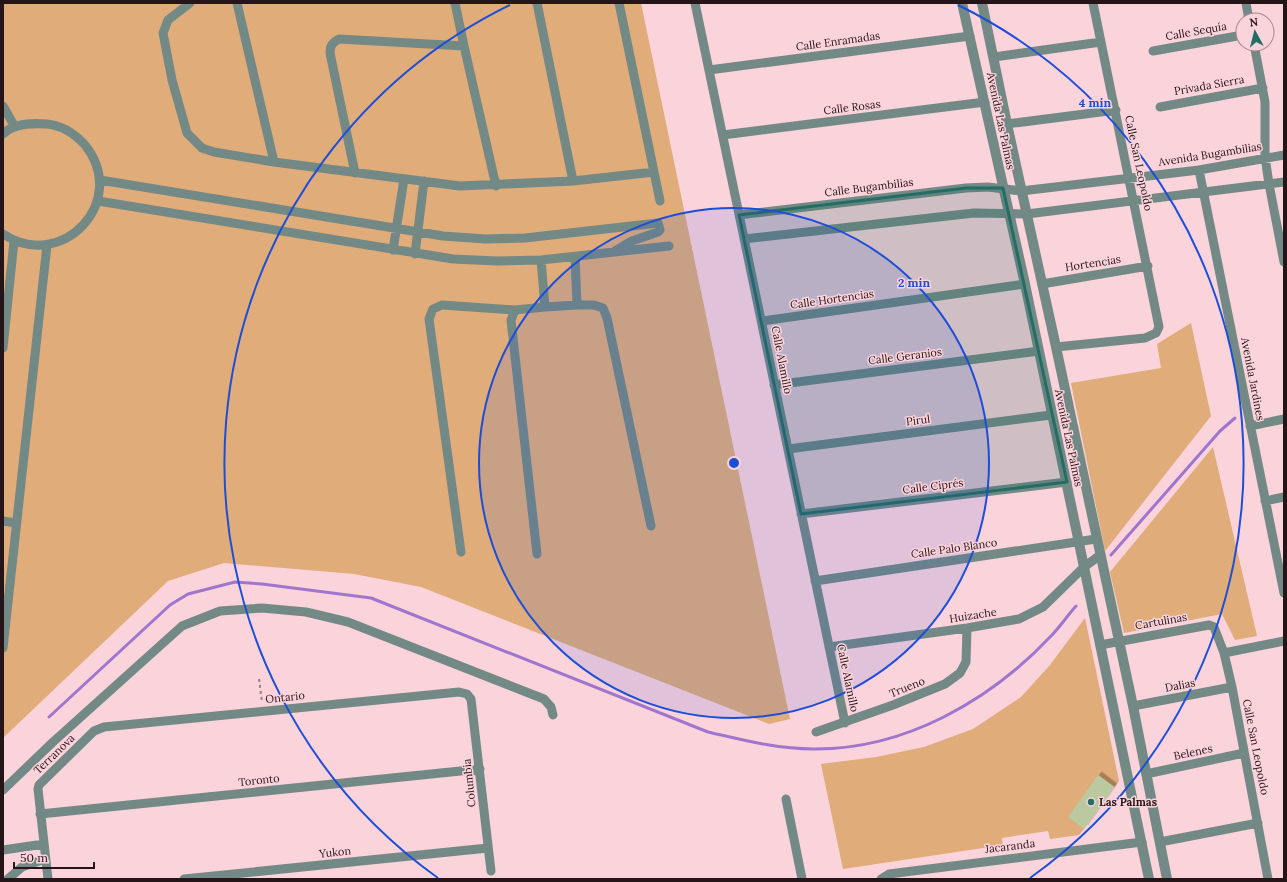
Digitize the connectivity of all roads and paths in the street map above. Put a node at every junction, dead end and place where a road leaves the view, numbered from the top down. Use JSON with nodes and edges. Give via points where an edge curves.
{"nodes":[{"id":1,"x":190,"y":3,"type":"edge"},
{"id":2,"x":237,"y":3,"type":"edge"},
{"id":3,"x":455,"y":3,"type":"edge"},
{"id":4,"x":537,"y":3,"type":"edge"},
{"id":5,"x":619,"y":3,"type":"edge"},
{"id":6,"x":695,"y":3,"type":"edge"},
{"id":7,"x":962,"y":3,"type":"edge"},
{"id":8,"x":982,"y":3,"type":"edge"},
{"id":9,"x":1093,"y":3,"type":"edge"},
{"id":10,"x":970,"y":36,"type":"junction"},
{"id":11,"x":1235,"y":36,"type":"edge"},
{"id":12,"x":1101,"y":42,"type":"junction"},
{"id":13,"x":464,"y":46,"type":"junction"},
{"id":14,"x":1153,"y":51,"type":"dead end"},
{"id":15,"x":1256,"y":52,"type":"edge"},
{"id":16,"x":994,"y":57,"type":"junction"},
{"id":17,"x":709,"y":70,"type":"junction"},
{"id":18,"x":1263,"y":88,"type":"junction"},
{"id":19,"x":985,"y":102,"type":"junction"},
{"id":20,"x":3,"y":106,"type":"edge"},
{"id":21,"x":1160,"y":106,"type":"dead end"},
{"id":22,"x":1116,"y":110,"type":"junction"},
{"id":23,"x":1006,"y":124,"type":"junction"},
{"id":24,"x":15,"y":127,"type":"junction"},
{"id":25,"x":3,"y":134,"type":"edge"},
{"id":26,"x":723,"y":135,"type":"junction"},
{"id":27,"x":1284,"y":155,"type":"edge"},
{"id":28,"x":1265,"y":157,"type":"junction"},
{"id":29,"x":274,"y":162,"type":"junction"},
{"id":30,"x":1199,"y":170,"type":"junction"},
{"id":31,"x":654,"y":172,"type":"junction"},
{"id":32,"x":355,"y":173,"type":"junction"},
{"id":33,"x":404,"y":179,"type":"junction"},
{"id":34,"x":1129,"y":179,"type":"junction"},
{"id":35,"x":100,"y":180,"type":"junction"},
{"id":36,"x":424,"y":181,"type":"junction"},
{"id":37,"x":573,"y":182,"type":"junction"},
{"id":38,"x":1284,"y":182,"type":"edge"},
{"id":39,"x":1269,"y":184,"type":"junction"},
{"id":40,"x":496,"y":186,"type":"junction"},
{"id":41,"x":1003,"y":188,"type":"junction"},
{"id":42,"x":1021,"y":190,"type":"junction"},
{"id":43,"x":1203,"y":192,"type":"junction"},
{"id":44,"x":1134,"y":200,"type":"junction"},
{"id":45,"x":98,"y":201,"type":"junction"},
{"id":46,"x":660,"y":201,"type":"dead end"},
{"id":47,"x":1008,"y":213,"type":"junction"},
{"id":48,"x":1027,"y":214,"type":"junction"},
{"id":49,"x":739,"y":215,"type":"junction"},
{"id":50,"x":397,"y":228,"type":"junction"},
{"id":51,"x":418,"y":232,"type":"junction"},
{"id":52,"x":3,"y":234,"type":"edge"},
{"id":53,"x":744,"y":239,"type":"junction"},
{"id":54,"x":14,"y":241,"type":"junction"},
{"id":55,"x":47,"y":245,"type":"junction"},
{"id":56,"x":669,"y":246,"type":"dead end"},
{"id":57,"x":1283,"y":249,"type":"edge"},
{"id":58,"x":393,"y":250,"type":"junction"},
{"id":59,"x":615,"y":251,"type":"junction"},
{"id":60,"x":415,"y":254,"type":"junction"},
{"id":61,"x":575,"y":257,"type":"junction"},
{"id":62,"x":542,"y":260,"type":"junction"},
{"id":63,"x":1284,"y":262,"type":"edge"},
{"id":64,"x":1148,"y":266,"type":"junction"},
{"id":65,"x":1025,"y":284,"type":"junction"},
{"id":66,"x":1042,"y":284,"type":"junction"},
{"id":67,"x":577,"y":305,"type":"junction"},
{"id":68,"x":545,"y":307,"type":"junction"},
{"id":69,"x":515,"y":310,"type":"junction"},
{"id":70,"x":762,"y":321,"type":"junction"},
{"id":71,"x":1056,"y":347,"type":"junction"},
{"id":72,"x":3,"y":348,"type":"edge"},
{"id":73,"x":1039,"y":351,"type":"junction"},
{"id":74,"x":774,"y":385,"type":"junction"},
{"id":75,"x":1051,"y":416,"type":"junction"},
{"id":76,"x":1284,"y":419,"type":"edge"},
{"id":77,"x":1250,"y":426,"type":"junction"},
{"id":78,"x":788,"y":448,"type":"junction"},
{"id":79,"x":1067,"y":482,"type":"junction"},
{"id":80,"x":1284,"y":497,"type":"edge"},
{"id":81,"x":1265,"y":501,"type":"junction"},
{"id":82,"x":801,"y":514,"type":"junction"},
{"id":83,"x":3,"y":521,"type":"edge"},
{"id":84,"x":16,"y":523,"type":"junction"},
{"id":85,"x":651,"y":526,"type":"dead end"},
{"id":86,"x":1096,"y":539,"type":"junction"},
{"id":87,"x":1078,"y":542,"type":"junction"},
{"id":88,"x":461,"y":552,"type":"dead end"},
{"id":89,"x":537,"y":554,"type":"dead end"},
{"id":90,"x":1099,"y":556,"type":"junction"},
{"id":91,"x":1281,"y":565,"type":"edge"},
{"id":92,"x":1084,"y":567,"type":"junction"},
{"id":93,"x":815,"y":581,"type":"junction"},
{"id":94,"x":1284,"y":593,"type":"edge"},
{"id":95,"x":1210,"y":624,"type":"joint"},
{"id":96,"x":967,"y":628,"type":"junction"},
{"id":97,"x":1118,"y":641,"type":"junction"},
{"id":98,"x":1284,"y":641,"type":"edge"},
{"id":99,"x":1100,"y":645,"type":"junction"},
{"id":100,"x":829,"y":646,"type":"junction"},
{"id":101,"x":3,"y":648,"type":"edge"},
{"id":102,"x":1224,"y":653,"type":"junction"},
{"id":103,"x":259,"y":679,"type":"dead end"},
{"id":104,"x":1232,"y":687,"type":"junction"},
{"id":105,"x":468,"y":694,"type":"joint"},
{"id":106,"x":1133,"y":706,"type":"junction"},
{"id":107,"x":263,"y":711,"type":"junction"},
{"id":108,"x":553,"y":715,"type":"dead end"},
{"id":109,"x":845,"y":722,"type":"junction"},
{"id":110,"x":104,"y":727,"type":"joint"},
{"id":111,"x":816,"y":732,"type":"dead end"},
{"id":112,"x":1244,"y":753,"type":"junction"},
{"id":113,"x":480,"y":769,"type":"junction"},
{"id":114,"x":1146,"y":774,"type":"junction"},
{"id":115,"x":3,"y":790,"type":"edge"},
{"id":116,"x":786,"y":799,"type":"dead end"},
{"id":117,"x":40,"y":814,"type":"junction"},
{"id":118,"x":1258,"y":823,"type":"junction"},
{"id":119,"x":1142,"y":842,"type":"junction"},
{"id":120,"x":1160,"y":842,"type":"junction"},
{"id":121,"x":44,"y":844,"type":"junction"},
{"id":122,"x":488,"y":848,"type":"junction"},
{"id":123,"x":3,"y":850,"type":"edge"},
{"id":124,"x":45,"y":859,"type":"junction"},
{"id":125,"x":491,"y":871,"type":"dead end"},
{"id":126,"x":882,"y":878,"type":"edge"},
{"id":127,"x":8,"y":879,"type":"edge"},
{"id":128,"x":48,"y":879,"type":"edge"},
{"id":129,"x":184,"y":879,"type":"edge"},
{"id":130,"x":802,"y":879,"type":"edge"},
{"id":131,"x":1149,"y":879,"type":"edge"},
{"id":132,"x":1167,"y":879,"type":"edge"},
{"id":133,"x":1268,"y":879,"type":"edge"}],
"edges":[{"from":1,"to":29,"type":"street","via":[[168,20],[163,33],[172,80],[187,134],[202,148],[214,152]]},
{"from":2,"to":29,"type":"street"},
{"from":3,"to":13,"type":"street"},
{"from":4,"to":37,"type":"street"},
{"from":5,"to":31,"type":"street"},
{"from":6,"to":17,"type":"street","name":"Calle Alamillo"},
{"from":7,"to":10,"type":"street","name":"Avenida Las Palmas"},
{"from":8,"to":16,"type":"street","name":"Avenida Las Palmas"},
{"from":9,"to":12,"type":"street","name":"Calle San Leopoldo"},
{"from":10,"to":17,"type":"street","name":"Calle Enramadas"},
{"from":10,"to":19,"type":"street","name":"Avenida Las Palmas"},
{"from":11,"to":14,"type":"street","name":"Calle Sequía"},
{"from":12,"to":16,"type":"street"},
{"from":12,"to":22,"type":"street","name":"Calle San Leopoldo"},
{"from":13,"to":32,"type":"street","via":[[339,39],[334,42],[330,47],[330,53]]},
{"from":13,"to":40,"type":"street"},
{"from":15,"to":18,"type":"street"},
{"from":16,"to":23,"type":"street","name":"Avenida Las Palmas"},
{"from":17,"to":26,"type":"street","name":"Calle Alamillo"},
{"from":18,"to":21,"type":"street","name":"Privada Sierra"},
{"from":18,"to":28,"type":"street"},
{"from":19,"to":26,"type":"street","name":"Calle Rosas"},
{"from":19,"to":41,"type":"street","name":"Avenida Las Palmas"},
{"from":20,"to":24,"type":"street"},
{"from":22,"to":23,"type":"street"},
{"from":22,"to":34,"type":"street","name":"Calle San Leopoldo"},
{"from":23,"to":42,"type":"street","name":"Avenida Las Palmas"},
{"from":24,"to":25,"type":"street"},
{"from":24,"to":35,"type":"street","via":[[29,123],[55,125],[77,136],[93,156]]},
{"from":26,"to":49,"type":"street","name":"Calle Alamillo"},
{"from":27,"to":28,"type":"street","name":"Avenida Bugambilias"},
{"from":28,"to":30,"type":"street","name":"Avenida Bugambilias"},
{"from":28,"to":39,"type":"street"},
{"from":29,"to":32,"type":"street"},
{"from":30,"to":34,"type":"street","name":"Avenida Bugambilias"},
{"from":30,"to":43,"type":"street","name":"Avenida Jardines"},
{"from":31,"to":37,"type":"street"},
{"from":31,"to":46,"type":"street"},
{"from":32,"to":33,"type":"street"},
{"from":33,"to":36,"type":"street"},
{"from":33,"to":50,"type":"street"},
{"from":34,"to":42,"type":"street","name":"Avenida Bugambilias"},
{"from":34,"to":44,"type":"street","name":"Calle San Leopoldo"},
{"from":35,"to":45,"type":"street"},
{"from":35,"to":50,"type":"street"},
{"from":36,"to":40,"type":"street","via":[[460,186]]},
{"from":36,"to":51,"type":"street"},
{"from":37,"to":40,"type":"street"},
{"from":38,"to":39,"type":"street"},
{"from":39,"to":43,"type":"street"},
{"from":39,"to":57,"type":"street"},
{"from":41,"to":42,"type":"street","name":"Calle Bugambilias"},
{"from":41,"to":47,"type":"street","name":"Avenida Las Palmas"},
{"from":41,"to":49,"type":"street","name":"Calle Bugambilias","via":[[966,188]]},
{"from":42,"to":48,"type":"street","name":"Avenida Las Palmas"},
{"from":43,"to":44,"type":"street"},
{"from":43,"to":77,"type":"street","name":"Avenida Jardines"},
{"from":44,"to":48,"type":"street"},
{"from":44,"to":64,"type":"street","name":"Calle San Leopoldo"},
{"from":45,"to":55,"type":"street","via":[[87,222],[69,238]]},
{"from":45,"to":58,"type":"street"},
{"from":47,"to":48,"type":"street"},
{"from":47,"to":53,"type":"street","via":[[955,214]]},
{"from":47,"to":65,"type":"street","name":"Avenida Las Palmas"},
{"from":48,"to":66,"type":"street","name":"Avenida Las Palmas"},
{"from":49,"to":53,"type":"street","name":"Calle Alamillo"},
{"from":50,"to":51,"type":"street"},
{"from":50,"to":58,"type":"street"},
{"from":51,"to":59,"type":"street","via":[[485,239],[525,238],[658,223],[660,230],[656,234],[632,241]]},
{"from":51,"to":60,"type":"street"},
{"from":52,"to":54,"type":"street"},
{"from":53,"to":70,"type":"street","name":"Calle Alamillo"},
{"from":54,"to":55,"type":"street"},
{"from":54,"to":72,"type":"street"},
{"from":55,"to":84,"type":"street"},
{"from":56,"to":59,"type":"street"},
{"from":57,"to":63,"type":"street"},
{"from":58,"to":60,"type":"street"},
{"from":59,"to":61,"type":"street"},
{"from":60,"to":62,"type":"street","via":[[490,261]]},
{"from":61,"to":62,"type":"street"},
{"from":61,"to":67,"type":"street"},
{"from":62,"to":68,"type":"street"},
{"from":64,"to":66,"type":"street","name":"Hortencias"},
{"from":64,"to":71,"type":"street","name":"Calle San Leopoldo","via":[[1159,327],[1156,333],[1145,338]]},
{"from":65,"to":70,"type":"street","name":"Calle Hortencias"},
{"from":65,"to":73,"type":"street","name":"Avenida Las Palmas"},
{"from":66,"to":71,"type":"street","name":"Avenida Las Palmas"},
{"from":67,"to":68,"type":"street"},
{"from":67,"to":85,"type":"street","via":[[603,308],[607,318]]},
{"from":68,"to":69,"type":"street"},
{"from":69,"to":88,"type":"street","via":[[442,305],[433,309],[429,319]]},
{"from":69,"to":89,"type":"street","via":[[511,320]]},
{"from":70,"to":74,"type":"street","name":"Calle Alamillo"},
{"from":71,"to":86,"type":"street","name":"Avenida Las Palmas"},
{"from":73,"to":74,"type":"street","name":"Calle Geranios"},
{"from":73,"to":75,"type":"street","name":"Avenida Las Palmas"},
{"from":74,"to":78,"type":"street","name":"Calle Alamillo"},
{"from":75,"to":78,"type":"street","name":"Pirul"},
{"from":75,"to":79,"type":"street","name":"Avenida Las Palmas"},
{"from":76,"to":77,"type":"street"},
{"from":77,"to":81,"type":"street","name":"Avenida Jardines"},
{"from":78,"to":82,"type":"street","name":"Calle Alamillo"},
{"from":79,"to":82,"type":"street","name":"Calle Ciprés"},
{"from":79,"to":87,"type":"street","name":"Avenida Las Palmas"},
{"from":80,"to":81,"type":"street"},
{"from":81,"to":91,"type":"street","name":"Avenida Jardines"},
{"from":82,"to":93,"type":"street","name":"Calle Alamillo"},
{"from":83,"to":84,"type":"street"},
{"from":84,"to":101,"type":"street"},
{"from":86,"to":87,"type":"street","name":"Calle Palo Blanco"},
{"from":86,"to":90,"type":"street","name":"Avenida Las Palmas"},
{"from":87,"to":92,"type":"street","name":"Avenida Las Palmas"},
{"from":87,"to":93,"type":"street","name":"Calle Palo Blanco"},
{"from":90,"to":92,"type":"street","name":"Huizache"},
{"from":90,"to":97,"type":"street","name":"Avenida Las Palmas"},
{"from":91,"to":94,"type":"street","name":"Avenida Jardines"},
{"from":92,"to":96,"type":"street","name":"Huizache","via":[[1043,607],[1019,619]]},
{"from":92,"to":99,"type":"street","name":"Avenida Las Palmas"},
{"from":93,"to":100,"type":"street","name":"Calle Alamillo"},
{"from":95,"to":97,"type":"street","name":"Cartulinas"},
{"from":95,"to":102,"type":"street","name":"Calle San Leopoldo","via":[[1214,627]]},
{"from":96,"to":100,"type":"street","name":"Huizache"},
{"from":96,"to":109,"type":"street","name":"Trueno","via":[[966,662],[960,673],[945,684]]},
{"from":97,"to":99,"type":"street","name":"Cartulinas"},
{"from":97,"to":106,"type":"street","name":"Avenida Las Palmas"},
{"from":98,"to":102,"type":"street"},
{"from":99,"to":119,"type":"street","name":"Avenida Las Palmas"},
{"from":100,"to":109,"type":"street","name":"Calle Alamillo"},
{"from":102,"to":104,"type":"street","name":"Calle San Leopoldo"},
{"from":103,"to":107,"type":"path"},
{"from":104,"to":106,"type":"street","name":"Dalias"},
{"from":104,"to":112,"type":"street","name":"Calle San Leopoldo"},
{"from":105,"to":107,"type":"street","name":"Ontario","via":[[459,692]]},
{"from":105,"to":113,"type":"street","name":"Columbia","via":[[471,699]]},
{"from":106,"to":114,"type":"street","name":"Avenida Las Palmas"},
{"from":107,"to":110,"type":"street","name":"Ontario"},
{"from":108,"to":115,"type":"street","via":[[551,706],[544,699],[348,622],[306,612],[262,608],[220,611],[182,626]]},
{"from":109,"to":111,"type":"street","name":"Trueno"},
{"from":110,"to":117,"type":"street","name":"Terranova","via":[[94,731],[39,785]]},
{"from":112,"to":114,"type":"street","name":"Belenes"},
{"from":112,"to":118,"type":"street","name":"Calle San Leopoldo"},
{"from":113,"to":117,"type":"street","name":"Toronto"},
{"from":113,"to":122,"type":"street","name":"Columbia"},
{"from":114,"to":120,"type":"street","name":"Avenida Las Palmas"},
{"from":116,"to":130,"type":"street"},
{"from":117,"to":121,"type":"street","name":"Terranova"},
{"from":118,"to":120,"type":"street"},
{"from":118,"to":133,"type":"street","name":"Calle San Leopoldo"},
{"from":119,"to":126,"type":"street","name":"Jacaranda","via":[[889,874]]},
{"from":119,"to":131,"type":"street","name":"Avenida Las Palmas"},
{"from":120,"to":132,"type":"street","name":"Avenida Las Palmas"},
{"from":121,"to":123,"type":"street"},
{"from":121,"to":124,"type":"street","name":"Terranova"},
{"from":122,"to":125,"type":"street","name":"Columbia"},
{"from":122,"to":129,"type":"street","name":"Yukon"},
{"from":124,"to":127,"type":"street","via":[[22,867]]},
{"from":124,"to":128,"type":"street","name":"Terranova"}]}
